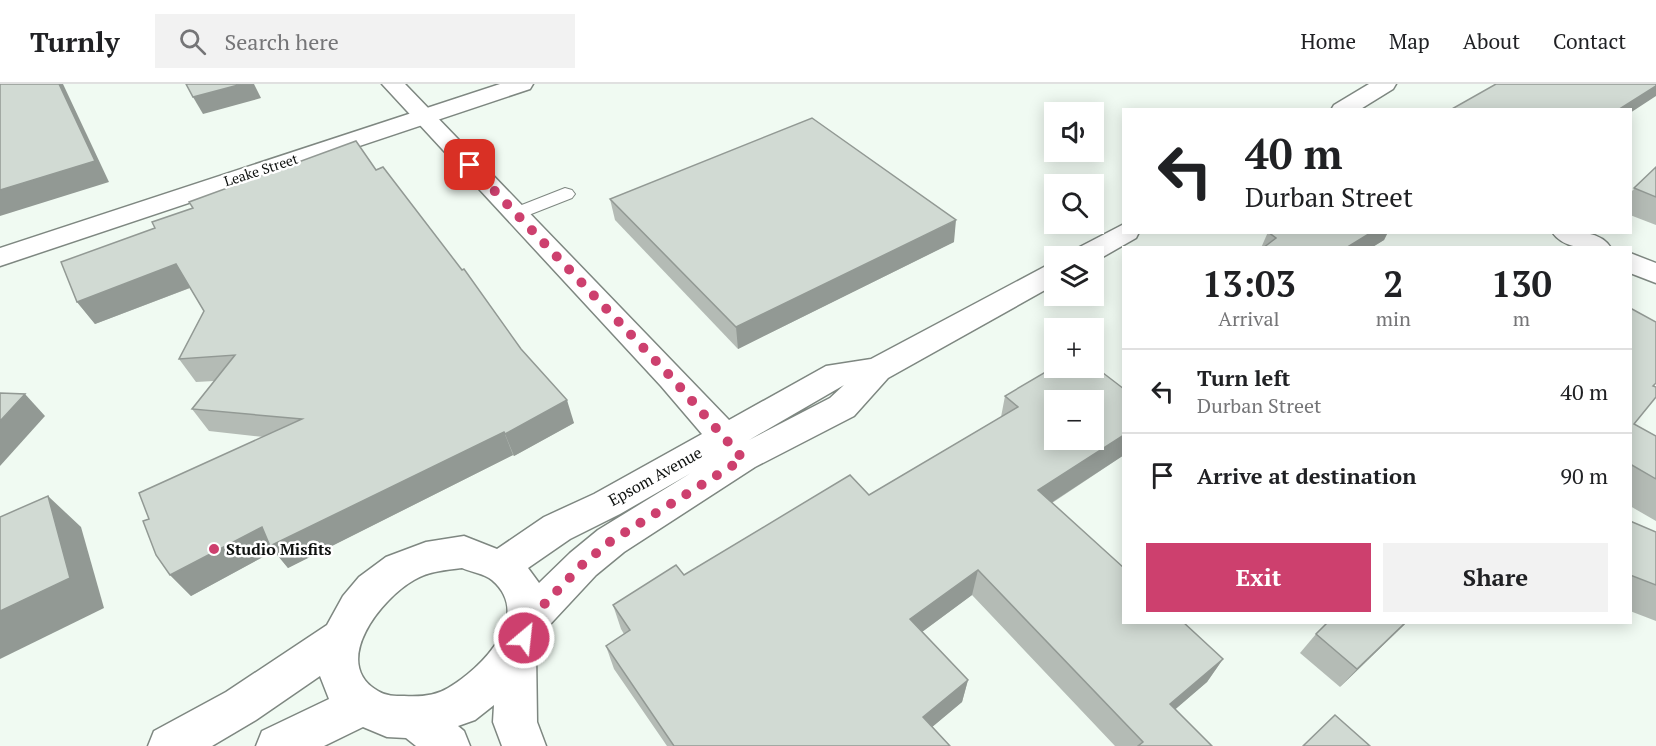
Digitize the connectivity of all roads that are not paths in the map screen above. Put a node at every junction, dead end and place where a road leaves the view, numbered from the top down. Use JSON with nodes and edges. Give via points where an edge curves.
{"nodes":[{"id":1,"x":393,"y":84,"type":"edge"},
{"id":2,"x":522,"y":84,"type":"edge"},
{"id":3,"x":1385,"y":84,"type":"edge"},
{"id":4,"x":1345,"y":108,"type":"edge"},
{"id":5,"x":424,"y":117,"type":"junction"},
{"id":6,"x":565,"y":194,"type":"dead end"},
{"id":7,"x":516,"y":214,"type":"junction"},
{"id":8,"x":1122,"y":234,"type":"edge"},
{"id":9,"x":1569,"y":234,"type":"edge"},
{"id":10,"x":1102,"y":246,"type":"edge"},
{"id":11,"x":1594,"y":246,"type":"edge"},
{"id":12,"x":0,"y":257,"type":"edge"},
{"id":13,"x":1632,"y":263,"type":"edge"},
{"id":14,"x":1656,"y":274,"type":"edge"},
{"id":15,"x":1044,"y":278,"type":"edge"},
{"id":16,"x":734,"y":448,"type":"junction"},
{"id":17,"x":503,"y":566,"type":"junction"},
{"id":18,"x":521,"y":638,"type":"junction"},
{"id":19,"x":339,"y":639,"type":"junction"},
{"id":20,"x":361,"y":706,"type":"junction"},
{"id":21,"x":416,"y":718,"type":"junction"},
{"id":22,"x":170,"y":746,"type":"edge"},
{"id":23,"x":278,"y":746,"type":"edge"},
{"id":24,"x":448,"y":746,"type":"edge"},
{"id":25,"x":524,"y":746,"type":"edge"}],
"edges":[{"from":1,"to":5,"type":"street"},
{"from":2,"to":5,"type":"street","name":"Leake Street"},
{"from":3,"to":4,"type":"street"},
{"from":5,"to":7,"type":"street"},
{"from":5,"to":12,"type":"street","name":"Leake Street"},
{"from":6,"to":7,"type":"lane"},
{"from":7,"to":16,"type":"street"},
{"from":8,"to":10,"type":"street"},
{"from":9,"to":11,"type":"street"},
{"from":13,"to":14,"type":"street"},
{"from":15,"to":16,"type":"street","name":"Epsom Avenue","via":[[877,370],[842,407]]},
{"from":16,"to":17,"type":"street","name":"Epsom Avenue","via":[[557,528]]},
{"from":16,"to":18,"type":"street","name":"Epsom Avenue","via":[[583,564]]},
{"from":17,"to":18,"type":"street","via":[[516,576],[524,590]]},
{"from":17,"to":19,"type":"street","via":[[486,556],[464,552],[416,561],[371,590],[354,610]]},
{"from":18,"to":21,"type":"street","via":[[503,670],[486,687],[465,703]]},
{"from":18,"to":25,"type":"street","via":[[515,722]]},
{"from":19,"to":20,"type":"street","via":[[338,670],[350,697]]},
{"from":19,"to":22,"type":"street","via":[[241,706]]},
{"from":20,"to":21,"type":"street","via":[[395,718]]},
{"from":20,"to":23,"type":"street"},
{"from":21,"to":24,"type":"street"}]}
